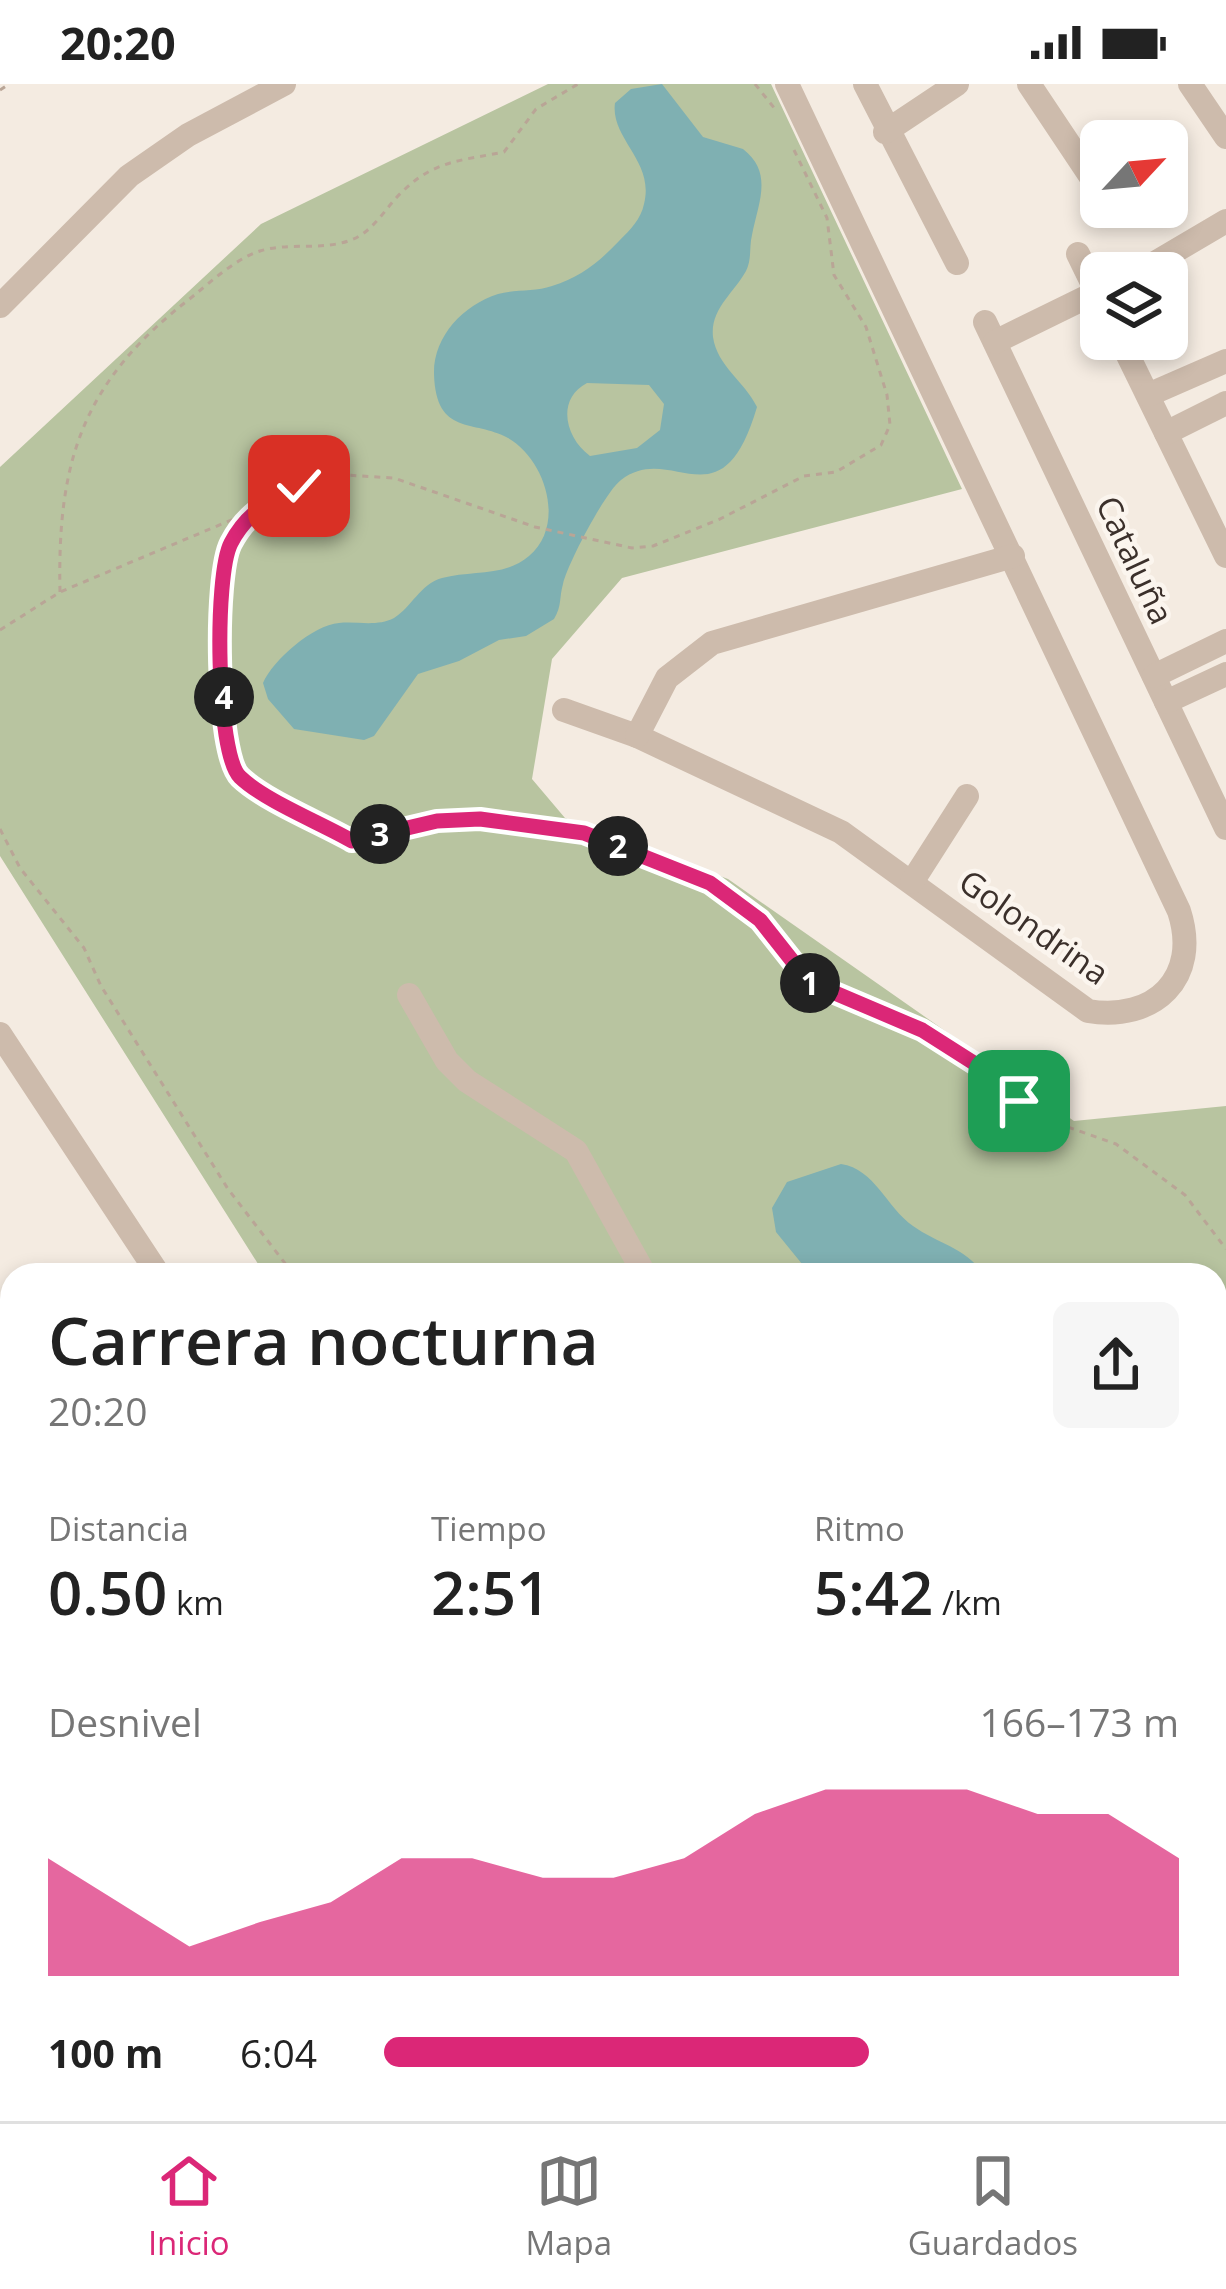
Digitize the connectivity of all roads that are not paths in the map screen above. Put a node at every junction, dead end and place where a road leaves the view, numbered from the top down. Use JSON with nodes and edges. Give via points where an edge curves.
{"nodes":[{"id":1,"x":284,"y":84,"type":"edge"},
{"id":2,"x":787,"y":84,"type":"edge"},
{"id":3,"x":865,"y":84,"type":"edge"},
{"id":4,"x":957,"y":84,"type":"edge"},
{"id":5,"x":1029,"y":84,"type":"edge"},
{"id":6,"x":1190,"y":84,"type":"edge"},
{"id":7,"x":885,"y":132,"type":"junction"},
{"id":8,"x":1226,"y":137,"type":"edge"},
{"id":9,"x":1080,"y":160,"type":"edge"},
{"id":10,"x":1226,"y":221,"type":"edge"},
{"id":11,"x":1174,"y":252,"type":"edge"},
{"id":12,"x":1078,"y":254,"type":"dead end"},
{"id":13,"x":1080,"y":258,"type":"edge"},
{"id":14,"x":958,"y":262,"type":"dead end"},
{"id":15,"x":1080,"y":302,"type":"edge"},
{"id":16,"x":0,"y":306,"type":"edge"},
{"id":17,"x":1130,"y":360,"type":"edge"},
{"id":18,"x":1226,"y":362,"type":"edge"},
{"id":19,"x":1148,"y":395,"type":"junction"},
{"id":20,"x":1226,"y":403,"type":"edge"},
{"id":21,"x":1166,"y":434,"type":"junction"},
{"id":22,"x":1223,"y":543,"type":"edge"},
{"id":23,"x":1013,"y":556,"type":"junction"},
{"id":24,"x":1226,"y":641,"type":"edge"},
{"id":25,"x":1226,"y":674,"type":"edge"},
{"id":26,"x":1154,"y":676,"type":"junction"},
{"id":27,"x":1166,"y":702,"type":"junction"},
{"id":28,"x":564,"y":710,"type":"dead end"},
{"id":29,"x":637,"y":736,"type":"junction"},
{"id":30,"x":967,"y":796,"type":"dead end"},
{"id":31,"x":1226,"y":827,"type":"edge"},
{"id":32,"x":912,"y":882,"type":"junction"},
{"id":33,"x":409,"y":994,"type":"dead end"},
{"id":34,"x":0,"y":1034,"type":"edge"},
{"id":35,"x":151,"y":1263,"type":"edge"},
{"id":36,"x":638,"y":1263,"type":"edge"}],
"edges":[{"from":1,"to":16,"type":"street","via":[[188,134],[129,176]]},
{"from":2,"to":23,"type":"street","name":"Golondrina"},
{"from":3,"to":7,"type":"street"},
{"from":4,"to":7,"type":"street"},
{"from":5,"to":9,"type":"street"},
{"from":6,"to":8,"type":"street"},
{"from":7,"to":14,"type":"street"},
{"from":10,"to":11,"type":"street"},
{"from":12,"to":13,"type":"street"},
{"from":15,"to":26,"type":"street","name":"Cataluña","via":[[990,332]]},
{"from":17,"to":19,"type":"street"},
{"from":18,"to":19,"type":"street"},
{"from":19,"to":21,"type":"street"},
{"from":20,"to":21,"type":"street"},
{"from":21,"to":22,"type":"street"},
{"from":23,"to":29,"type":"street","via":[[712,643],[667,677]]},
{"from":23,"to":32,"type":"street","name":"Golondrina","via":[[1179,911],[1184,962],[1171,986],[1141,1009],[1121,1016],[1088,1011]]},
{"from":24,"to":26,"type":"street"},
{"from":25,"to":27,"type":"street"},
{"from":26,"to":27,"type":"street","name":"Cataluña"},
{"from":27,"to":31,"type":"street","name":"Cataluña"},
{"from":28,"to":29,"type":"street","name":"Golondrina"},
{"from":29,"to":32,"type":"street","name":"Golondrina","via":[[841,832]]},
{"from":30,"to":32,"type":"street"},
{"from":33,"to":36,"type":"street","via":[[467,1081],[576,1151]]},
{"from":34,"to":35,"type":"street"}]}
